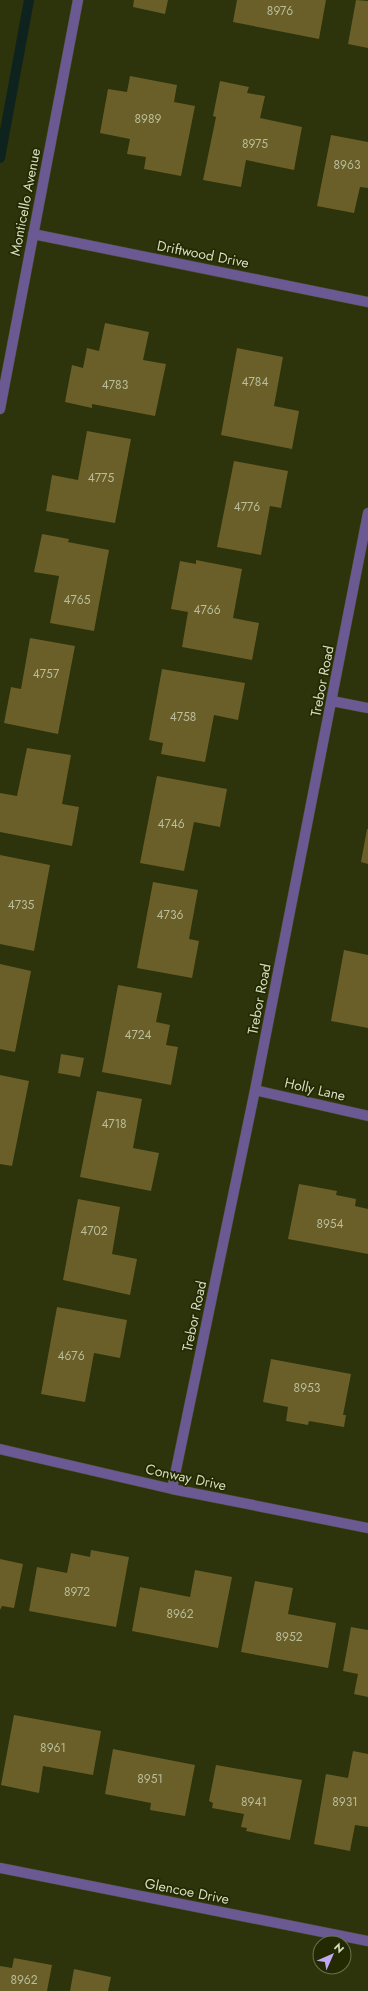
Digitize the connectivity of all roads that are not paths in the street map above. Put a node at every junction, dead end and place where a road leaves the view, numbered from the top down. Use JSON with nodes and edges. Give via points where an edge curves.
{"nodes":[{"id":1,"x":78,"y":0,"type":"edge"},
{"id":2,"x":33,"y":234,"type":"junction"},
{"id":3,"x":368,"y":302,"type":"edge"},
{"id":4,"x":0,"y":409,"type":"edge"},
{"id":5,"x":368,"y":513,"type":"edge"},
{"id":6,"x":332,"y":701,"type":"junction"},
{"id":7,"x":368,"y":708,"type":"edge"},
{"id":8,"x":255,"y":1090,"type":"junction"},
{"id":9,"x":368,"y":1116,"type":"edge"},
{"id":10,"x":0,"y":1449,"type":"edge"},
{"id":11,"x":172,"y":1488,"type":"junction"},
{"id":12,"x":368,"y":1528,"type":"edge"},
{"id":13,"x":0,"y":1868,"type":"edge"},
{"id":14,"x":368,"y":1941,"type":"edge"}],
"edges":[{"from":1,"to":2,"type":"street","name":"Monticello Avenue"},
{"from":2,"to":3,"type":"street","name":"Driftwood Drive"},
{"from":2,"to":4,"type":"street","name":"Monticello Avenue"},
{"from":5,"to":6,"type":"street","name":"Trebor Road"},
{"from":6,"to":7,"type":"street"},
{"from":6,"to":8,"type":"street","name":"Trebor Road"},
{"from":8,"to":9,"type":"street","name":"Holly Lane"},
{"from":8,"to":11,"type":"street","name":"Trebor Road"},
{"from":10,"to":11,"type":"street","name":"Conway Drive"},
{"from":11,"to":12,"type":"street","name":"Conway Drive"},
{"from":13,"to":14,"type":"street","name":"Glencoe Drive"}]}
